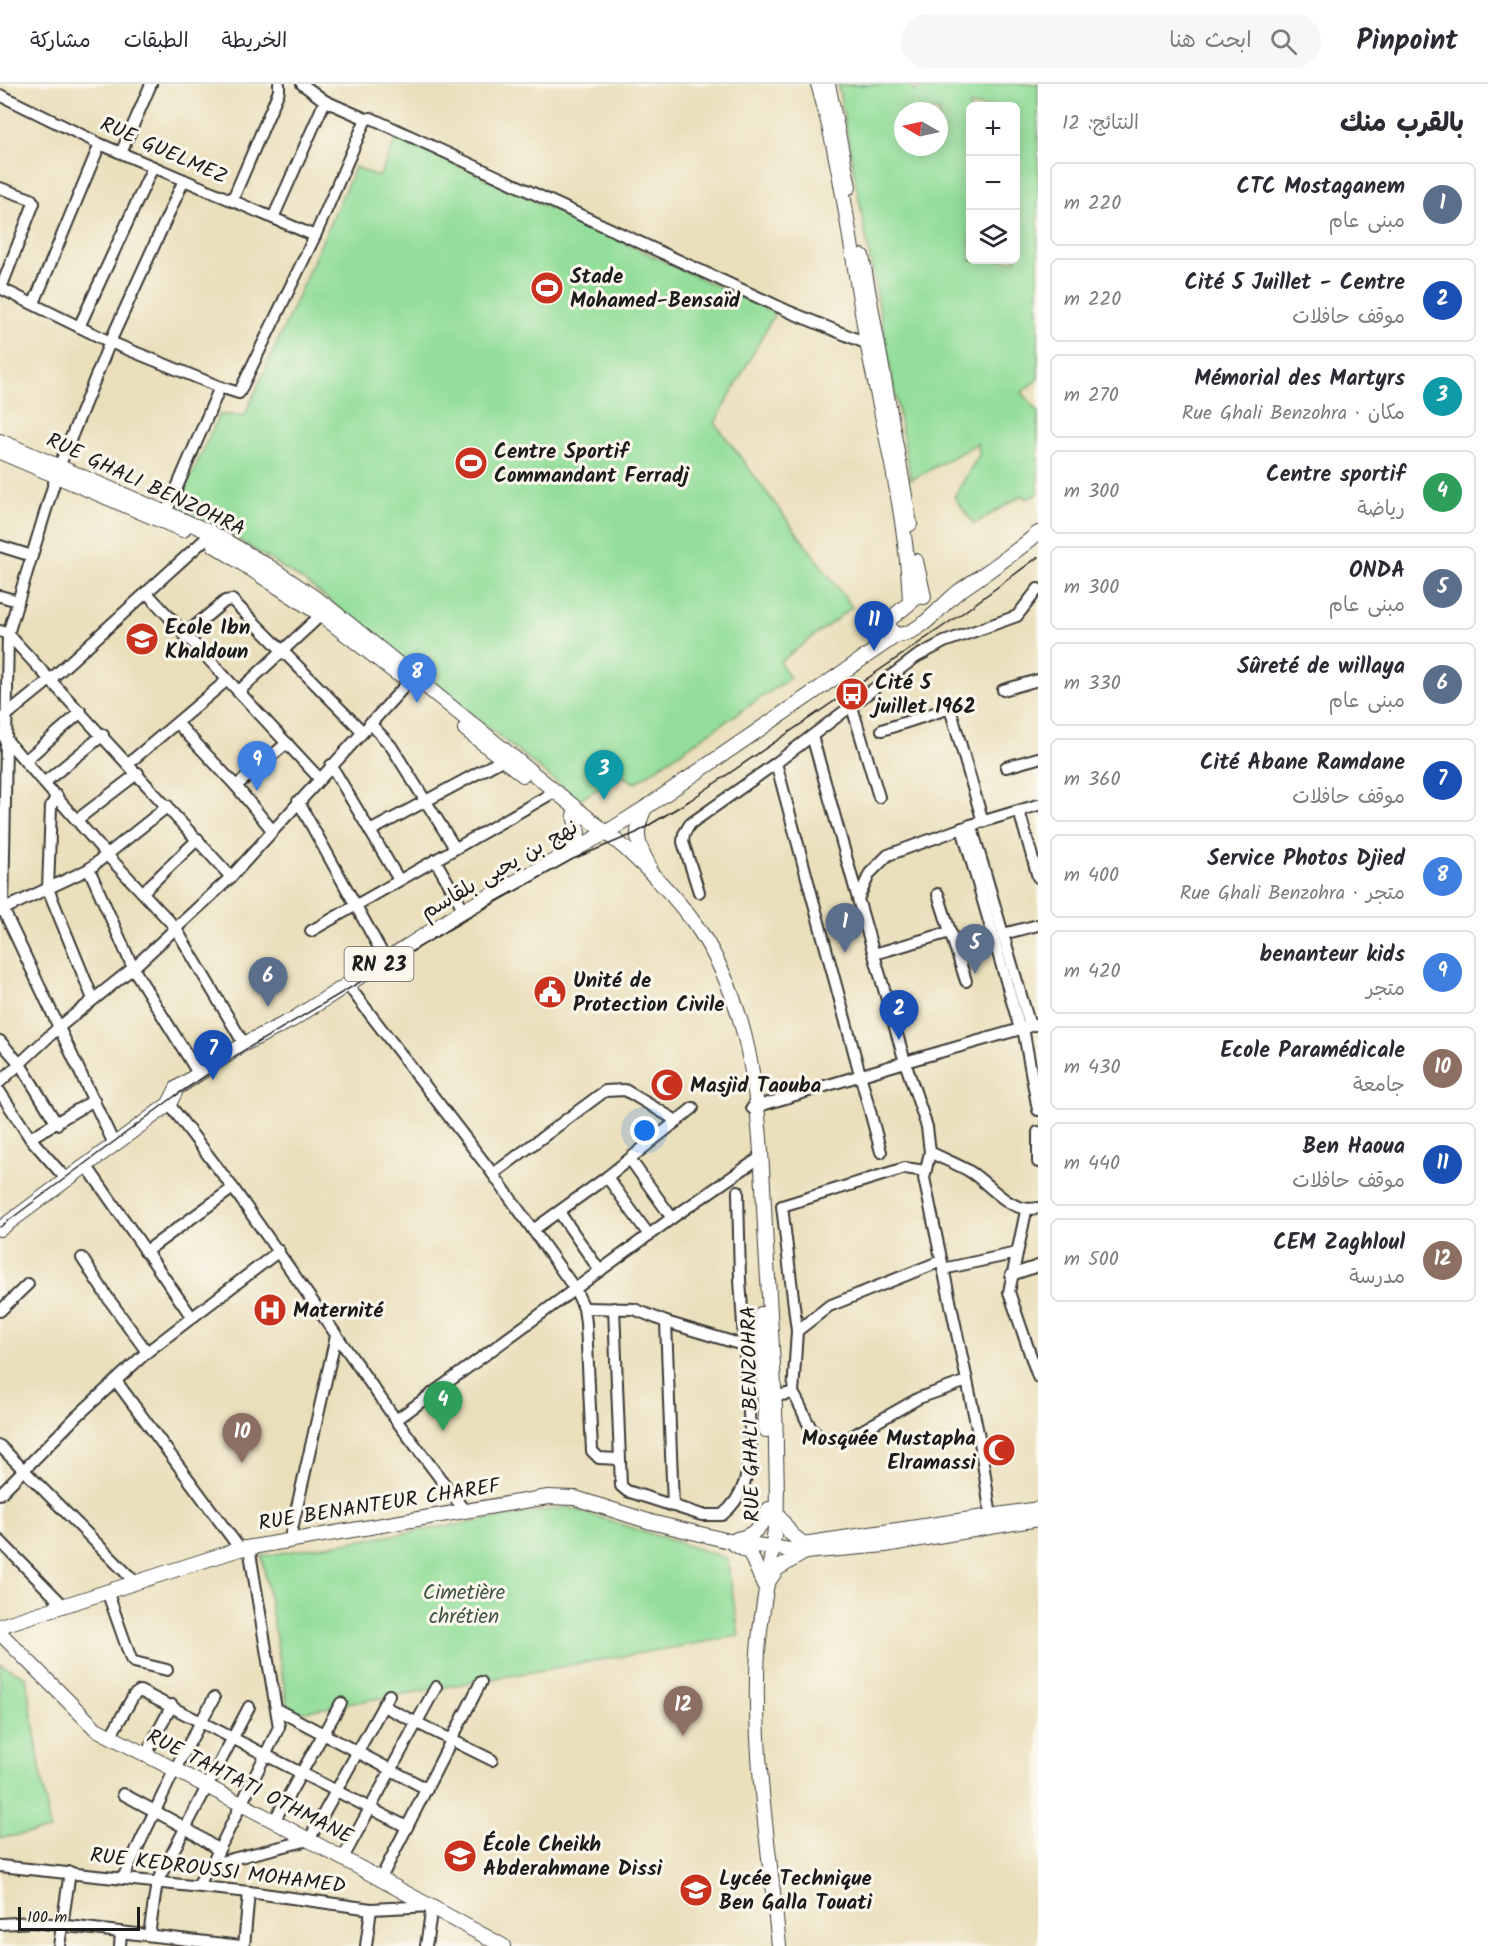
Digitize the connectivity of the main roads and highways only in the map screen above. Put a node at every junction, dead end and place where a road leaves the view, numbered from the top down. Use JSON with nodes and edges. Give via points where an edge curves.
{"nodes":[{"id":1,"x":818,"y":84,"type":"edge"},
{"id":2,"x":828,"y":84,"type":"edge"},
{"id":3,"x":874,"y":346,"type":"junction"},
{"id":4,"x":0,"y":441,"type":"edge"},
{"id":5,"x":0,"y":452,"type":"edge"},
{"id":6,"x":58,"y":473,"type":"junction"},
{"id":7,"x":1038,"y":533,"type":"edge"},
{"id":8,"x":209,"y":537,"type":"junction"},
{"id":9,"x":910,"y":602,"type":"junction"},
{"id":10,"x":931,"y":602,"type":"junction"},
{"id":11,"x":893,"y":630,"type":"junction"},
{"id":12,"x":411,"y":679,"type":"junction"},
{"id":13,"x":553,"y":793,"type":"junction"},
{"id":14,"x":645,"y":808,"type":"junction"},
{"id":15,"x":574,"y":815,"type":"junction"},
{"id":16,"x":603,"y":834,"type":"junction"},
{"id":17,"x":574,"y":850,"type":"junction"},
{"id":18,"x":660,"y":881,"type":"junction"},
{"id":19,"x":755,"y":1107,"type":"junction"},
{"id":20,"x":758,"y":1158,"type":"junction"},
{"id":21,"x":0,"y":1229,"type":"edge"},
{"id":22,"x":1038,"y":1509,"type":"edge"},
{"id":23,"x":772,"y":1510,"type":"junction"},
{"id":24,"x":1038,"y":1519,"type":"edge"},
{"id":25,"x":729,"y":1541,"type":"junction"},
{"id":26,"x":771,"y":1546,"type":"junction"},
{"id":27,"x":804,"y":1548,"type":"junction"},
{"id":28,"x":765,"y":1587,"type":"junction"},
{"id":29,"x":0,"y":1626,"type":"edge"},
{"id":30,"x":0,"y":1633,"type":"edge"},
{"id":31,"x":503,"y":1946,"type":"edge"},
{"id":32,"x":779,"y":1946,"type":"edge"}],
"edges":[{"from":1,"to":3,"type":"main road"},
{"from":2,"to":3,"type":"main road"},
{"from":3,"to":9,"type":"main road","via":[[908,563]]},
{"from":3,"to":10,"type":"main road"},
{"from":4,"to":6,"type":"main road","name":"RUE GHALI BENZOHRA"},
{"from":5,"to":6,"type":"main road","name":"RUE GHALI BENZOHRA"},
{"from":6,"to":8,"type":"main road","name":"RUE GHALI BENZOHRA"},
{"from":6,"to":8,"type":"main road","name":"RUE GHALI BENZOHRA","via":[[166,513]]},
{"from":7,"to":10,"type":"main road","via":[[956,594]]},
{"from":8,"to":12,"type":"main road","name":"RUE GHALI BENZOHRA"},
{"from":8,"to":12,"type":"main road","name":"RUE GHALI BENZOHRA","via":[[270,567],[327,606]]},
{"from":9,"to":10,"type":"main road"},
{"from":9,"to":11,"type":"main road","via":[[892,615]]},
{"from":10,"to":11,"type":"main road","via":[[905,634]]},
{"from":11,"to":14,"type":"main road","name":"نهج بن يحيى بلقاسم","number":"RN 23","via":[[881,646]]},
{"from":12,"to":13,"type":"main road","name":"RUE GHALI BENZOHRA"},
{"from":12,"to":13,"type":"main road","name":"RUE GHALI BENZOHRA","via":[[502,760]]},
{"from":13,"to":15,"type":"main road","name":"RUE GHALI BENZOHRA"},
{"from":13,"to":16,"type":"main road","name":"RUE GHALI BENZOHRA"},
{"from":14,"to":16,"type":"main road","name":"نهج بن يحيى بلقاسم","number":"RN 23"},
{"from":14,"to":18,"type":"main road","via":[[636,838]]},
{"from":15,"to":16,"type":"main road","name":"RUE GHALI BENZOHRA"},
{"from":15,"to":17,"type":"main road","via":[[578,833]]},
{"from":16,"to":17,"type":"main road","name":"نهج بن يحيى بلقاسم","number":"RN 23"},
{"from":16,"to":18,"type":"main road","name":"RUE GHALI BENZOHRA"},
{"from":16,"to":19,"type":"main road","name":"RUE GHALI BENZOHRA","via":[[660,892],[704,953],[730,1009]]},
{"from":17,"to":21,"type":"main road","name":"نهج بن يحيى بلقاسم","number":"RN 23","via":[[464,910],[292,1020],[198,1073],[177,1088],[169,1104],[156,1105],[114,1144]]},
{"from":18,"to":19,"type":"main road","name":"RUE GHALI BENZOHRA","via":[[695,924],[724,975],[745,1036]]},
{"from":19,"to":20,"type":"main road","name":"RUE GHALI BENZOHRA"},
{"from":20,"to":23,"type":"main road","name":"RUE GHALI BENZOHRA"},
{"from":20,"to":23,"type":"main road","name":"RUE GHALI BENZOHRA","via":[[775,1396]]},
{"from":22,"to":27,"type":"main road","name":"RUE BENANTEUR CHAREF"},
{"from":23,"to":25,"type":"main road","via":[[749,1537]]},
{"from":23,"to":26,"type":"main road","name":"RUE GHALI BENZOHRA"},
{"from":23,"to":27,"type":"main road"},
{"from":24,"to":27,"type":"main road","name":"RUE BENANTEUR CHAREF","via":[[885,1545]]},
{"from":25,"to":26,"type":"main road","name":"RUE BENANTEUR CHAREF"},
{"from":25,"to":28,"type":"main road","via":[[750,1553]]},
{"from":25,"to":29,"type":"main road","name":"RUE BENANTEUR CHAREF","via":[[561,1496],[244,1548]]},
{"from":26,"to":27,"type":"main road","name":"RUE BENANTEUR CHAREF"},
{"from":26,"to":28,"type":"main road","name":"RUE GHALI BENZOHRA"},
{"from":27,"to":28,"type":"main road","via":[[777,1569]]},
{"from":28,"to":32,"type":"main road","name":"RUE GHALI BENZOHRA","via":[[756,1675],[758,1752]]},
{"from":30,"to":31,"type":"main road","name":"RUE TAHTATI OTHMANE","via":[[96,1729]]}]}
